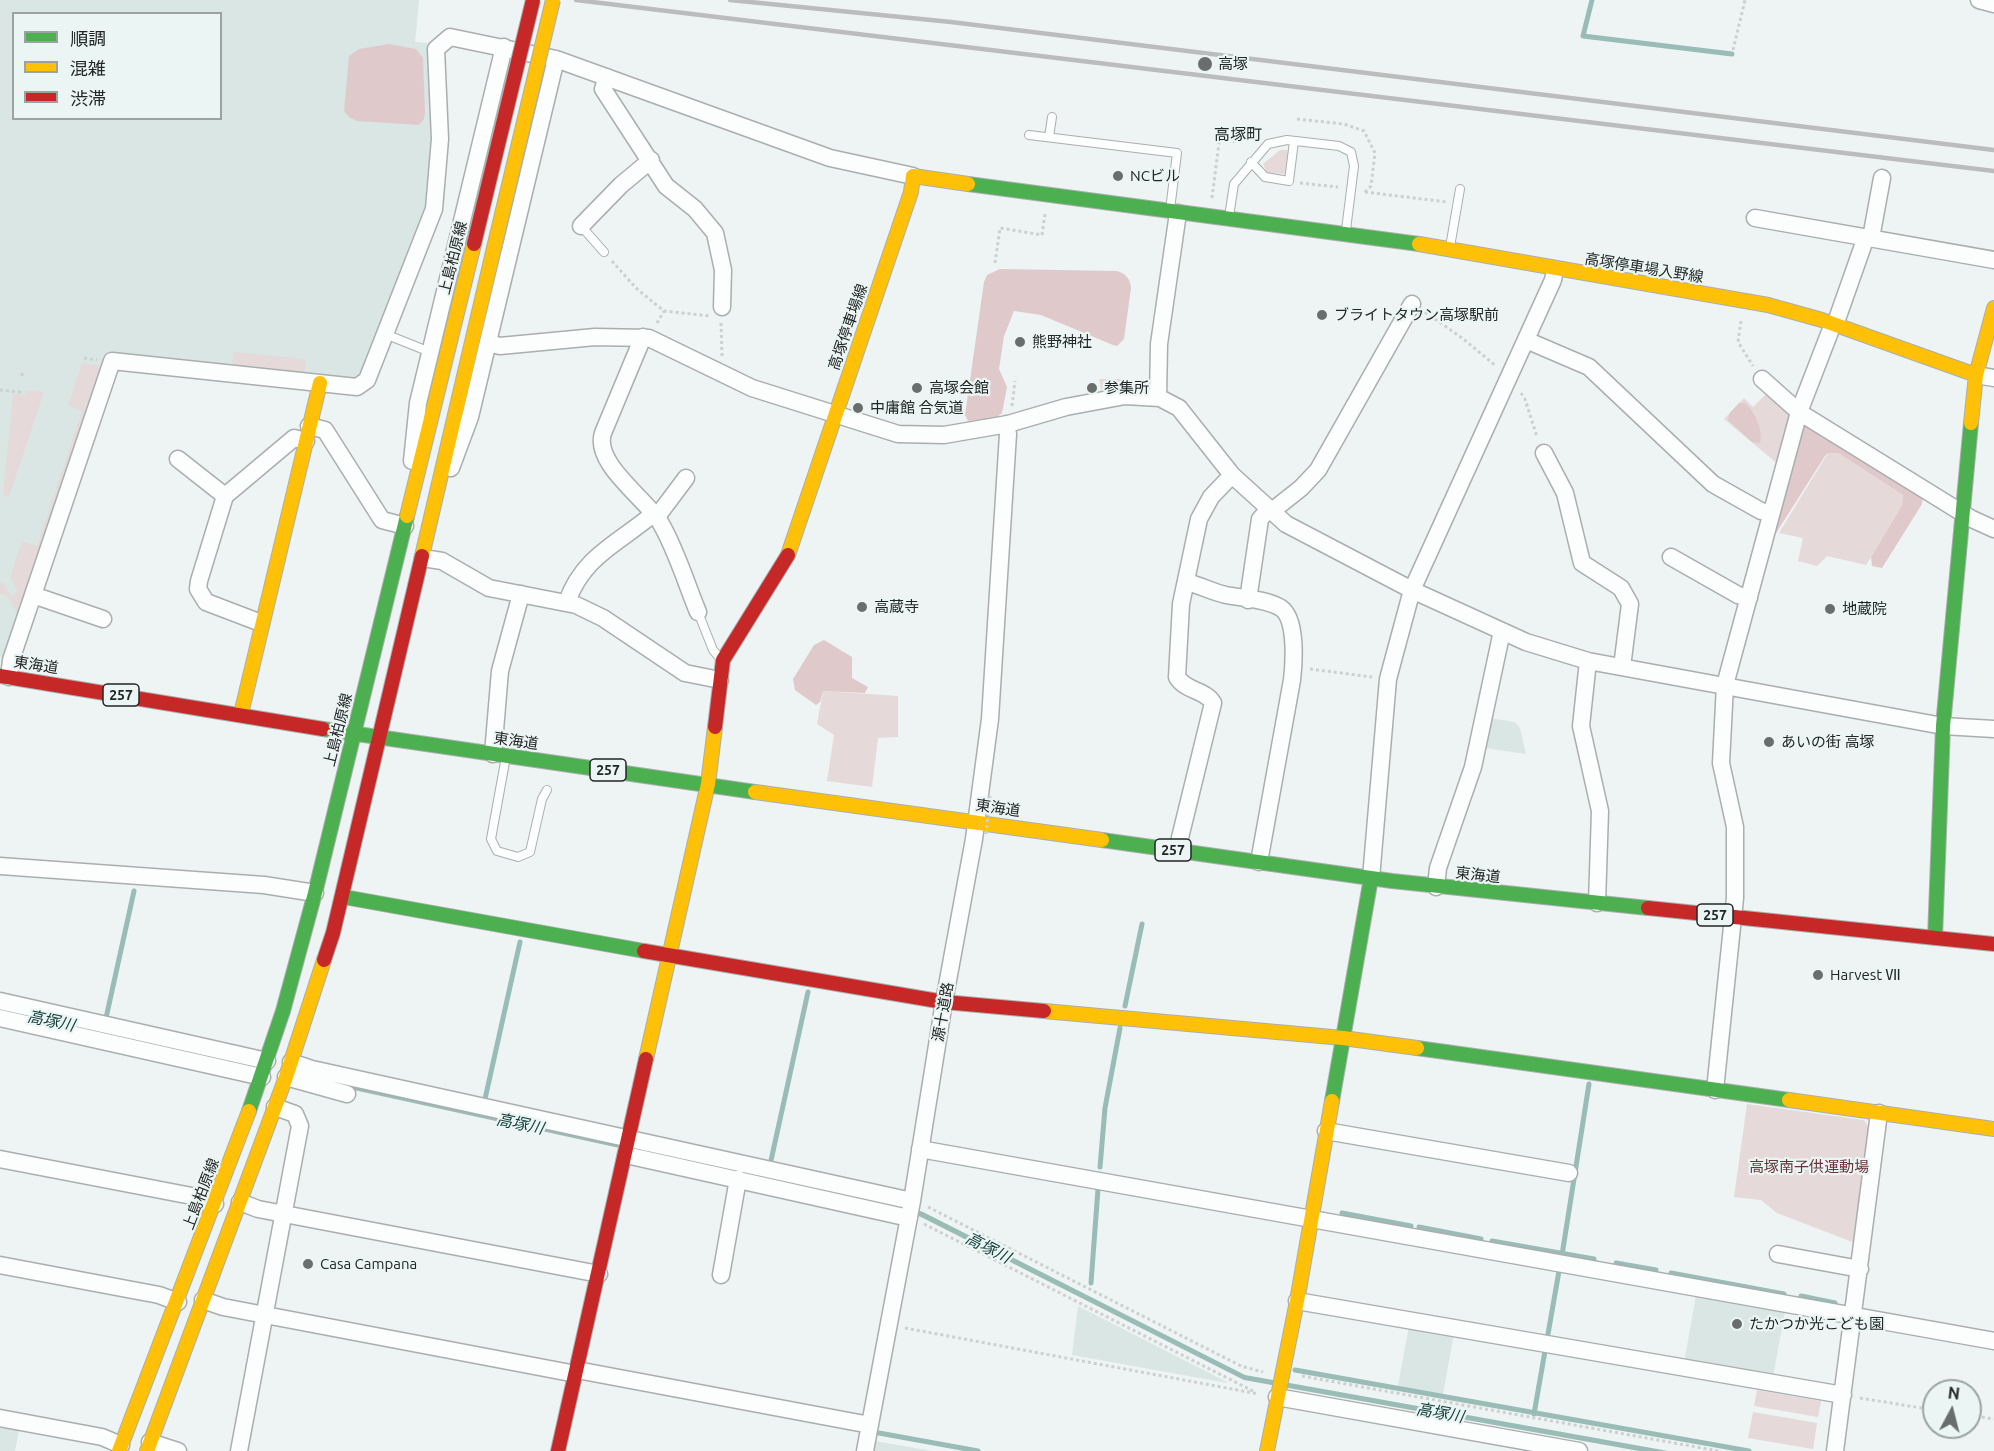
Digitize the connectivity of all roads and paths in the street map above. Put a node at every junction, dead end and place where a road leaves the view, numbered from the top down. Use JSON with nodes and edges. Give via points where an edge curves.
{"nodes":[{"id":1,"x":532,"y":0,"type":"edge"},
{"id":2,"x":553,"y":0,"type":"edge"},
{"id":3,"x":1745,"y":0,"type":"edge"},
{"id":4,"x":1979,"y":0,"type":"edge"},
{"id":5,"x":1994,"y":4,"type":"edge"},
{"id":6,"x":504,"y":47,"type":"junction"},
{"id":7,"x":1733,"y":50,"type":"dead end"},
{"id":8,"x":556,"y":59,"type":"junction"},
{"id":9,"x":607,"y":77,"type":"junction"},
{"id":10,"x":1052,"y":117,"type":"dead end"},
{"id":11,"x":1236,"y":134,"type":"dead end"},
{"id":12,"x":1029,"y":135,"type":"dead end"},
{"id":13,"x":1220,"y":135,"type":"dead end"},
{"id":14,"x":1241,"y":135,"type":"dead end"},
{"id":15,"x":1049,"y":137,"type":"junction"},
{"id":16,"x":1294,"y":141,"type":"junction"},
{"id":17,"x":651,"y":160,"type":"junction"},
{"id":18,"x":1251,"y":162,"type":"junction"},
{"id":19,"x":913,"y":176,"type":"junction"},
{"id":20,"x":1882,"y":178,"type":"dead end"},
{"id":21,"x":1289,"y":181,"type":"junction"},
{"id":22,"x":1351,"y":189,"type":"junction"},
{"id":23,"x":1460,"y":189,"type":"dead end"},
{"id":24,"x":1365,"y":192,"type":"dead end"},
{"id":25,"x":1048,"y":195,"type":"junction"},
{"id":26,"x":1212,"y":199,"type":"dead end"},
{"id":27,"x":1458,"y":203,"type":"junction"},
{"id":28,"x":1174,"y":213,"type":"junction"},
{"id":29,"x":1755,"y":218,"type":"dead end"},
{"id":30,"x":1229,"y":220,"type":"junction"},
{"id":31,"x":581,"y":226,"type":"joint"},
{"id":32,"x":1346,"y":233,"type":"junction"},
{"id":33,"x":1868,"y":238,"type":"junction"},
{"id":34,"x":1449,"y":250,"type":"junction"},
{"id":35,"x":604,"y":252,"type":"joint"},
{"id":36,"x":1994,"y":260,"type":"edge"},
{"id":37,"x":995,"y":263,"type":"dead end"},
{"id":38,"x":1555,"y":270,"type":"junction"},
{"id":39,"x":1744,"y":301,"type":"junction"},
{"id":40,"x":1412,"y":304,"type":"joint"},
{"id":41,"x":1994,"y":308,"type":"edge"},
{"id":42,"x":721,"y":311,"type":"junction"},
{"id":43,"x":1834,"y":324,"type":"junction"},
{"id":44,"x":385,"y":334,"type":"junction"},
{"id":45,"x":643,"y":337,"type":"junction"},
{"id":46,"x":1526,"y":340,"type":"junction"},
{"id":47,"x":488,"y":343,"type":"junction"},
{"id":48,"x":430,"y":352,"type":"junction"},
{"id":49,"x":722,"y":374,"type":"junction"},
{"id":50,"x":1976,"y":375,"type":"junction"},
{"id":51,"x":1508,"y":378,"type":"junction"},
{"id":52,"x":1994,"y":378,"type":"edge"},
{"id":53,"x":1762,"y":380,"type":"joint"},
{"id":54,"x":1015,"y":381,"type":"dead end"},
{"id":55,"x":320,"y":383,"type":"junction"},
{"id":56,"x":21,"y":389,"type":"dead end"},
{"id":57,"x":0,"y":390,"type":"edge"},
{"id":58,"x":1158,"y":398,"type":"junction"},
{"id":59,"x":1013,"y":402,"type":"dead end"},
{"id":60,"x":1799,"y":412,"type":"junction"},
{"id":61,"x":836,"y":416,"type":"junction"},
{"id":62,"x":1006,"y":424,"type":"junction"},
{"id":63,"x":308,"y":434,"type":"junction"},
{"id":64,"x":1544,"y":453,"type":"joint"},
{"id":65,"x":178,"y":459,"type":"dead end"},
{"id":66,"x":1232,"y":475,"type":"junction"},
{"id":67,"x":686,"y":478,"type":"dead end"},
{"id":68,"x":225,"y":496,"type":"junction"},
{"id":69,"x":411,"y":505,"type":"junction"},
{"id":70,"x":1270,"y":510,"type":"junction"},
{"id":71,"x":433,"y":511,"type":"junction"},
{"id":72,"x":1771,"y":513,"type":"junction"},
{"id":73,"x":1962,"y":513,"type":"junction"},
{"id":74,"x":655,"y":516,"type":"junction"},
{"id":75,"x":405,"y":526,"type":"junction"},
{"id":76,"x":1994,"y":529,"type":"edge"},
{"id":77,"x":1671,"y":557,"type":"dead end"},
{"id":78,"x":423,"y":558,"type":"junction"},
{"id":79,"x":1186,"y":582,"type":"junction"},
{"id":80,"x":1412,"y":590,"type":"junction"},
{"id":81,"x":521,"y":594,"type":"junction"},
{"id":82,"x":33,"y":596,"type":"junction"},
{"id":83,"x":1749,"y":598,"type":"junction"},
{"id":84,"x":1248,"y":600,"type":"junction"},
{"id":85,"x":567,"y":602,"type":"junction"},
{"id":86,"x":698,"y":612,"type":"joint"},
{"id":87,"x":103,"y":619,"type":"dead end"},
{"id":88,"x":261,"y":623,"type":"junction"},
{"id":89,"x":1502,"y":631,"type":"junction"},
{"id":90,"x":723,"y":660,"type":"junction"},
{"id":91,"x":1588,"y":661,"type":"junction"},
{"id":92,"x":1293,"y":666,"type":"junction"},
{"id":93,"x":1622,"y":667,"type":"junction"},
{"id":94,"x":4,"y":677,"type":"edge"},
{"id":95,"x":1388,"y":679,"type":"junction"},
{"id":96,"x":720,"y":680,"type":"junction"},
{"id":97,"x":1725,"y":685,"type":"junction"},
{"id":98,"x":241,"y":714,"type":"junction"},
{"id":99,"x":1943,"y":726,"type":"junction"},
{"id":100,"x":1994,"y":729,"type":"edge"},
{"id":101,"x":354,"y":732,"type":"junction"},
{"id":102,"x":381,"y":737,"type":"junction"},
{"id":103,"x":499,"y":755,"type":"junction"},
{"id":104,"x":708,"y":784,"type":"junction"},
{"id":105,"x":547,"y":790,"type":"dead end"},
{"id":106,"x":990,"y":796,"type":"dead end"},
{"id":107,"x":975,"y":821,"type":"junction"},
{"id":108,"x":986,"y":834,"type":"dead end"},
{"id":109,"x":1177,"y":850,"type":"junction"},
{"id":110,"x":1259,"y":862,"type":"junction"},
{"id":111,"x":0,"y":866,"type":"edge"},
{"id":112,"x":1371,"y":879,"type":"junction"},
{"id":113,"x":1436,"y":887,"type":"junction"},
{"id":114,"x":315,"y":893,"type":"junction"},
{"id":115,"x":344,"y":897,"type":"junction"},
{"id":116,"x":1596,"y":903,"type":"junction"},
{"id":117,"x":1734,"y":917,"type":"junction"},
{"id":118,"x":1935,"y":938,"type":"junction"},
{"id":119,"x":1994,"y":944,"type":"edge"},
{"id":120,"x":670,"y":956,"type":"junction"},
{"id":121,"x":0,"y":1001,"type":"edge"},
{"id":122,"x":944,"y":1002,"type":"junction"},
{"id":123,"x":0,"y":1018,"type":"edge"},
{"id":124,"x":1342,"y":1038,"type":"junction"},
{"id":125,"x":265,"y":1069,"type":"junction"},
{"id":126,"x":289,"y":1069,"type":"junction"},
{"id":127,"x":1715,"y":1090,"type":"junction"},
{"id":128,"x":347,"y":1094,"type":"dead end"},
{"id":129,"x":275,"y":1107,"type":"junction"},
{"id":130,"x":1879,"y":1113,"type":"junction"},
{"id":131,"x":1994,"y":1129,"type":"edge"},
{"id":132,"x":1326,"y":1131,"type":"junction"},
{"id":133,"x":628,"y":1147,"type":"junction"},
{"id":134,"x":920,"y":1149,"type":"junction"},
{"id":135,"x":0,"y":1159,"type":"edge"},
{"id":136,"x":1569,"y":1173,"type":"dead end"},
{"id":137,"x":738,"y":1179,"type":"junction"},
{"id":138,"x":240,"y":1202,"type":"junction"},
{"id":139,"x":215,"y":1204,"type":"junction"},
{"id":140,"x":910,"y":1209,"type":"junction"},
{"id":141,"x":284,"y":1214,"type":"junction"},
{"id":142,"x":1311,"y":1217,"type":"junction"},
{"id":143,"x":1778,"y":1254,"type":"dead end"},
{"id":144,"x":0,"y":1265,"type":"edge"},
{"id":145,"x":1860,"y":1269,"type":"junction"},
{"id":146,"x":599,"y":1274,"type":"junction"},
{"id":147,"x":721,"y":1275,"type":"dead end"},
{"id":148,"x":203,"y":1300,"type":"junction"},
{"id":149,"x":1297,"y":1301,"type":"junction"},
{"id":150,"x":178,"y":1302,"type":"junction"},
{"id":151,"x":265,"y":1315,"type":"junction"},
{"id":152,"x":1854,"y":1316,"type":"junction"},
{"id":153,"x":889,"y":1324,"type":"junction"},
{"id":154,"x":1994,"y":1341,"type":"edge"},
{"id":155,"x":576,"y":1372,"type":"junction"},
{"id":156,"x":1280,"y":1383,"type":"junction"},
{"id":157,"x":1257,"y":1393,"type":"junction"},
{"id":158,"x":1843,"y":1395,"type":"junction"},
{"id":159,"x":1922,"y":1408,"type":"edge"},
{"id":160,"x":0,"y":1418,"type":"edge"},
{"id":161,"x":870,"y":1425,"type":"junction"},
{"id":162,"x":149,"y":1447,"type":"edge"},
{"id":163,"x":120,"y":1448,"type":"edge"},
{"id":164,"x":178,"y":1451,"type":"edge"},
{"id":165,"x":239,"y":1451,"type":"edge"},
{"id":166,"x":558,"y":1451,"type":"edge"},
{"id":167,"x":865,"y":1451,"type":"edge"},
{"id":168,"x":1267,"y":1451,"type":"edge"},
{"id":169,"x":1579,"y":1451,"type":"edge"},
{"id":170,"x":1719,"y":1451,"type":"edge"},
{"id":171,"x":1835,"y":1451,"type":"edge"}],
"edges":[{"from":1,"to":69,"type":"main road","name":"上島柏原線","bridge":true},
{"from":2,"to":71,"type":"main road","bridge":true},
{"from":3,"to":7,"type":"path"},
{"from":4,"to":5,"type":"street"},
{"from":6,"to":8,"type":"street"},
{"from":6,"to":44,"type":"street","via":[[450,37],[436,49],[440,139],[434,209]]},
{"from":6,"to":48,"type":"street"},
{"from":8,"to":9,"type":"street"},
{"from":8,"to":47,"type":"street"},
{"from":9,"to":17,"type":"street","via":[[603,88]]},
{"from":9,"to":19,"type":"street","via":[[830,158]]},
{"from":10,"to":15,"type":"lane"},
{"from":11,"to":14,"type":"path"},
{"from":12,"to":15,"type":"lane"},
{"from":13,"to":26,"type":"path"},
{"from":15,"to":28,"type":"lane","via":[[1177,153]]},
{"from":16,"to":18,"type":"lane","via":[[1268,144]]},
{"from":16,"to":21,"type":"lane"},
{"from":16,"to":22,"type":"lane","via":[[1339,146],[1351,152]]},
{"from":17,"to":31,"type":"street"},
{"from":17,"to":42,"type":"street","via":[[666,186],[695,209],[718,238],[724,281]]},
{"from":18,"to":21,"type":"lane","via":[[1265,177]]},
{"from":18,"to":30,"type":"lane","via":[[1234,183]]},
{"from":19,"to":25,"type":"main road"},
{"from":19,"to":61,"type":"main road","name":"高塚停車場線"},
{"from":20,"to":33,"type":"street"},
{"from":21,"to":22,"type":"path"},
{"from":22,"to":32,"type":"lane"},
{"from":23,"to":27,"type":"lane"},
{"from":24,"to":27,"type":"path"},
{"from":25,"to":28,"type":"main road"},
{"from":25,"to":37,"type":"path","via":[[1042,235],[1000,228]]},
{"from":27,"to":34,"type":"lane"},
{"from":28,"to":30,"type":"main road"},
{"from":28,"to":58,"type":"street","via":[[1159,344]]},
{"from":29,"to":33,"type":"street"},
{"from":30,"to":32,"type":"main road","name":"高塚停車場入野線"},
{"from":31,"to":35,"type":"lane"},
{"from":32,"to":34,"type":"main road","name":"高塚停車場入野線"},
{"from":33,"to":36,"type":"street"},
{"from":33,"to":43,"type":"street"},
{"from":34,"to":38,"type":"main road","name":"高塚停車場入野線"},
{"from":35,"to":42,"type":"path","via":[[637,289],[664,311]]},
{"from":38,"to":39,"type":"main road","name":"高塚停車場入野線"},
{"from":38,"to":46,"type":"street"},
{"from":39,"to":43,"type":"main road","name":"高塚停車場入野線"},
{"from":39,"to":53,"type":"path","via":[[1738,342]]},
{"from":40,"to":51,"type":"path","via":[[1462,338]]},
{"from":40,"to":70,"type":"street","via":[[1318,470]]},
{"from":41,"to":50,"type":"main road"},
{"from":42,"to":49,"type":"path"},
{"from":43,"to":50,"type":"main road","name":"高塚停車場入野線"},
{"from":43,"to":60,"type":"street"},
{"from":44,"to":48,"type":"lane"},
{"from":44,"to":55,"type":"street","via":[[367,380],[357,387]]},
{"from":45,"to":47,"type":"street","via":[[561,339],[500,346]]},
{"from":45,"to":49,"type":"street"},
{"from":45,"to":74,"type":"street","via":[[603,433],[601,447],[607,460]]},
{"from":46,"to":51,"type":"street"},
{"from":46,"to":72,"type":"street","via":[[1590,367],[1714,484]]},
{"from":47,"to":71,"type":"street","via":[[470,417]]},
{"from":48,"to":69,"type":"street","via":[[412,451]]},
{"from":49,"to":61,"type":"street"},
{"from":50,"to":52,"type":"street"},
{"from":50,"to":73,"type":"main road"},
{"from":51,"to":64,"type":"path","via":[[1525,399]]},
{"from":51,"to":80,"type":"street"},
{"from":53,"to":60,"type":"street"},
{"from":54,"to":59,"type":"path"},
{"from":55,"to":63,"type":"main road"},
{"from":55,"to":82,"type":"street","via":[[112,361]]},
{"from":56,"to":57,"type":"path"},
{"from":58,"to":62,"type":"street","via":[[1125,396]]},
{"from":58,"to":66,"type":"street","via":[[1179,408]]},
{"from":60,"to":72,"type":"street"},
{"from":60,"to":73,"type":"street"},
{"from":61,"to":62,"type":"street","via":[[908,435],[944,435]]},
{"from":61,"to":90,"type":"main road","name":"高塚停車場線","via":[[788,555]]},
{"from":62,"to":107,"type":"street","name":"源十道路","via":[[990,719]]},
{"from":63,"to":68,"type":"street","via":[[294,438]]},
{"from":63,"to":75,"type":"street","via":[[325,430],[382,520]]},
{"from":63,"to":88,"type":"main road"},
{"from":64,"to":93,"type":"street","via":[[1565,493],[1582,563],[1622,588],[1630,604]]},
{"from":65,"to":68,"type":"street"},
{"from":66,"to":70,"type":"street"},
{"from":66,"to":79,"type":"street","via":[[1202,512]]},
{"from":67,"to":74,"type":"street"},
{"from":68,"to":88,"type":"street","via":[[198,589],[206,602]]},
{"from":69,"to":75,"type":"main road","name":"上島柏原線"},
{"from":70,"to":80,"type":"street","via":[[1293,528]]},
{"from":70,"to":84,"type":"street","via":[[1260,519]]},
{"from":71,"to":78,"type":"main road"},
{"from":72,"to":83,"type":"street"},
{"from":73,"to":76,"type":"street"},
{"from":73,"to":99,"type":"main road"},
{"from":74,"to":85,"type":"street","via":[[597,554]]},
{"from":74,"to":86,"type":"street"},
{"from":75,"to":101,"type":"main road","name":"上島柏原線"},
{"from":77,"to":83,"type":"street"},
{"from":78,"to":81,"type":"street","via":[[442,561],[489,588]]},
{"from":78,"to":102,"type":"main road"},
{"from":79,"to":84,"type":"street"},
{"from":79,"to":109,"type":"street","via":[[1177,677],[1180,683],[1213,703]]},
{"from":80,"to":89,"type":"street"},
{"from":80,"to":95,"type":"street"},
{"from":81,"to":85,"type":"street"},
{"from":81,"to":103,"type":"street","via":[[500,671]]},
{"from":82,"to":87,"type":"street"},
{"from":82,"to":94,"type":"street"},
{"from":83,"to":97,"type":"street"},
{"from":84,"to":92,"type":"street","via":[[1273,605],[1287,614]]},
{"from":85,"to":96,"type":"street","via":[[603,618],[685,673]]},
{"from":86,"to":90,"type":"lane","via":[[713,650]]},
{"from":88,"to":98,"type":"main road"},
{"from":89,"to":91,"type":"street"},
{"from":89,"to":113,"type":"street","via":[[1473,767],[1441,859]]},
{"from":90,"to":96,"type":"main road","name":"高塚停車場線"},
{"from":91,"to":93,"type":"street"},
{"from":91,"to":116,"type":"street","via":[[1581,726],[1600,811]]},
{"from":92,"to":95,"type":"path"},
{"from":92,"to":110,"type":"street"},
{"from":93,"to":97,"type":"street"},
{"from":94,"to":98,"type":"main road","name":"東海道","number":"257"},
{"from":95,"to":112,"type":"street"},
{"from":96,"to":104,"type":"main road","name":"高塚停車場線"},
{"from":97,"to":99,"type":"street"},
{"from":97,"to":117,"type":"street","via":[[1721,764],[1735,826]]},
{"from":98,"to":101,"type":"main road","name":"東海道","number":"257"},
{"from":99,"to":100,"type":"street"},
{"from":99,"to":118,"type":"main road"},
{"from":101,"to":102,"type":"main road","name":"東海道","number":"257"},
{"from":101,"to":114,"type":"main road","name":"上島柏原線"},
{"from":102,"to":103,"type":"main road","name":"東海道","number":"257"},
{"from":102,"to":115,"type":"main road"},
{"from":103,"to":104,"type":"main road","name":"東海道","number":"257"},
{"from":103,"to":105,"type":"lane","via":[[491,839],[497,851],[518,857],[530,852]]},
{"from":104,"to":107,"type":"main road","name":"東海道","number":"257"},
{"from":104,"to":120,"type":"main road","name":"高塚停車場線"},
{"from":106,"to":108,"type":"path","bridge":true},
{"from":107,"to":109,"type":"main road","name":"東海道","number":"257"},
{"from":107,"to":122,"type":"street","name":"源十道路"},
{"from":109,"to":110,"type":"main road","name":"東海道","number":"257"},
{"from":110,"to":112,"type":"main road","name":"東海道","number":"257"},
{"from":111,"to":114,"type":"street","via":[[264,885]]},
{"from":112,"to":113,"type":"main road","name":"東海道","number":"257"},
{"from":112,"to":124,"type":"main road"},
{"from":113,"to":116,"type":"main road","name":"東海道","number":"257"},
{"from":114,"to":125,"type":"main road","name":"上島柏原線"},
{"from":115,"to":120,"type":"main road"},
{"from":115,"to":126,"type":"main road"},
{"from":116,"to":117,"type":"main road","name":"東海道","number":"257"},
{"from":117,"to":118,"type":"main road","name":"東海道","number":"257"},
{"from":117,"to":127,"type":"street"},
{"from":118,"to":119,"type":"main road","name":"東海道","number":"257"},
{"from":120,"to":122,"type":"main road"},
{"from":120,"to":133,"type":"main road","name":"高塚停車場線"},
{"from":121,"to":125,"type":"street"},
{"from":122,"to":124,"type":"main road"},
{"from":122,"to":134,"type":"street","name":"源十道路"},
{"from":123,"to":125,"type":"street"},
{"from":124,"to":127,"type":"main road"},
{"from":124,"to":132,"type":"main road"},
{"from":125,"to":139,"type":"main road","name":"上島柏原線"},
{"from":126,"to":128,"type":"street"},
{"from":126,"to":129,"type":"main road"},
{"from":126,"to":133,"type":"street","via":[[312,1069]]},
{"from":127,"to":130,"type":"main road"},
{"from":129,"to":138,"type":"main road"},
{"from":129,"to":141,"type":"street","via":[[295,1114],[300,1126]]},
{"from":130,"to":131,"type":"main road"},
{"from":130,"to":145,"type":"street"},
{"from":132,"to":136,"type":"street"},
{"from":132,"to":142,"type":"main road"},
{"from":133,"to":137,"type":"street"},
{"from":133,"to":140,"type":"street"},
{"from":133,"to":146,"type":"main road","name":"高塚停車場線"},
{"from":134,"to":140,"type":"street","name":"源十道路"},
{"from":134,"to":142,"type":"street"},
{"from":135,"to":139,"type":"street","via":[[197,1197]]},
{"from":137,"to":140,"type":"street"},
{"from":137,"to":147,"type":"street"},
{"from":138,"to":141,"type":"street"},
{"from":138,"to":148,"type":"main road"},
{"from":139,"to":150,"type":"main road","name":"上島柏原線"},
{"from":140,"to":153,"type":"street","name":"源十道路"},
{"from":140,"to":156,"type":"path"},
{"from":140,"to":157,"type":"path"},
{"from":141,"to":146,"type":"street"},
{"from":141,"to":151,"type":"street"},
{"from":142,"to":149,"type":"main road"},
{"from":142,"to":152,"type":"street"},
{"from":143,"to":145,"type":"street"},
{"from":144,"to":150,"type":"street"},
{"from":145,"to":152,"type":"street"},
{"from":146,"to":155,"type":"main road","name":"高塚停車場線"},
{"from":148,"to":151,"type":"street"},
{"from":148,"to":162,"type":"main road"},
{"from":149,"to":156,"type":"main road"},
{"from":149,"to":158,"type":"street"},
{"from":150,"to":163,"type":"main road","name":"上島柏原線"},
{"from":151,"to":155,"type":"street"},
{"from":151,"to":165,"type":"street"},
{"from":152,"to":154,"type":"street"},
{"from":152,"to":158,"type":"street"},
{"from":153,"to":157,"type":"path"},
{"from":153,"to":161,"type":"street","name":"源十道路"},
{"from":155,"to":161,"type":"street"},
{"from":155,"to":166,"type":"main road","name":"高塚停車場線"},
{"from":156,"to":157,"type":"path"},
{"from":156,"to":168,"type":"main road"},
{"from":156,"to":169,"type":"street"},
{"from":156,"to":170,"type":"path"},
{"from":158,"to":159,"type":"path"},
{"from":158,"to":171,"type":"street"},
{"from":160,"to":163,"type":"street","via":[[102,1437]]},
{"from":161,"to":167,"type":"street","name":"源十道路"},
{"from":162,"to":164,"type":"street"}]}
